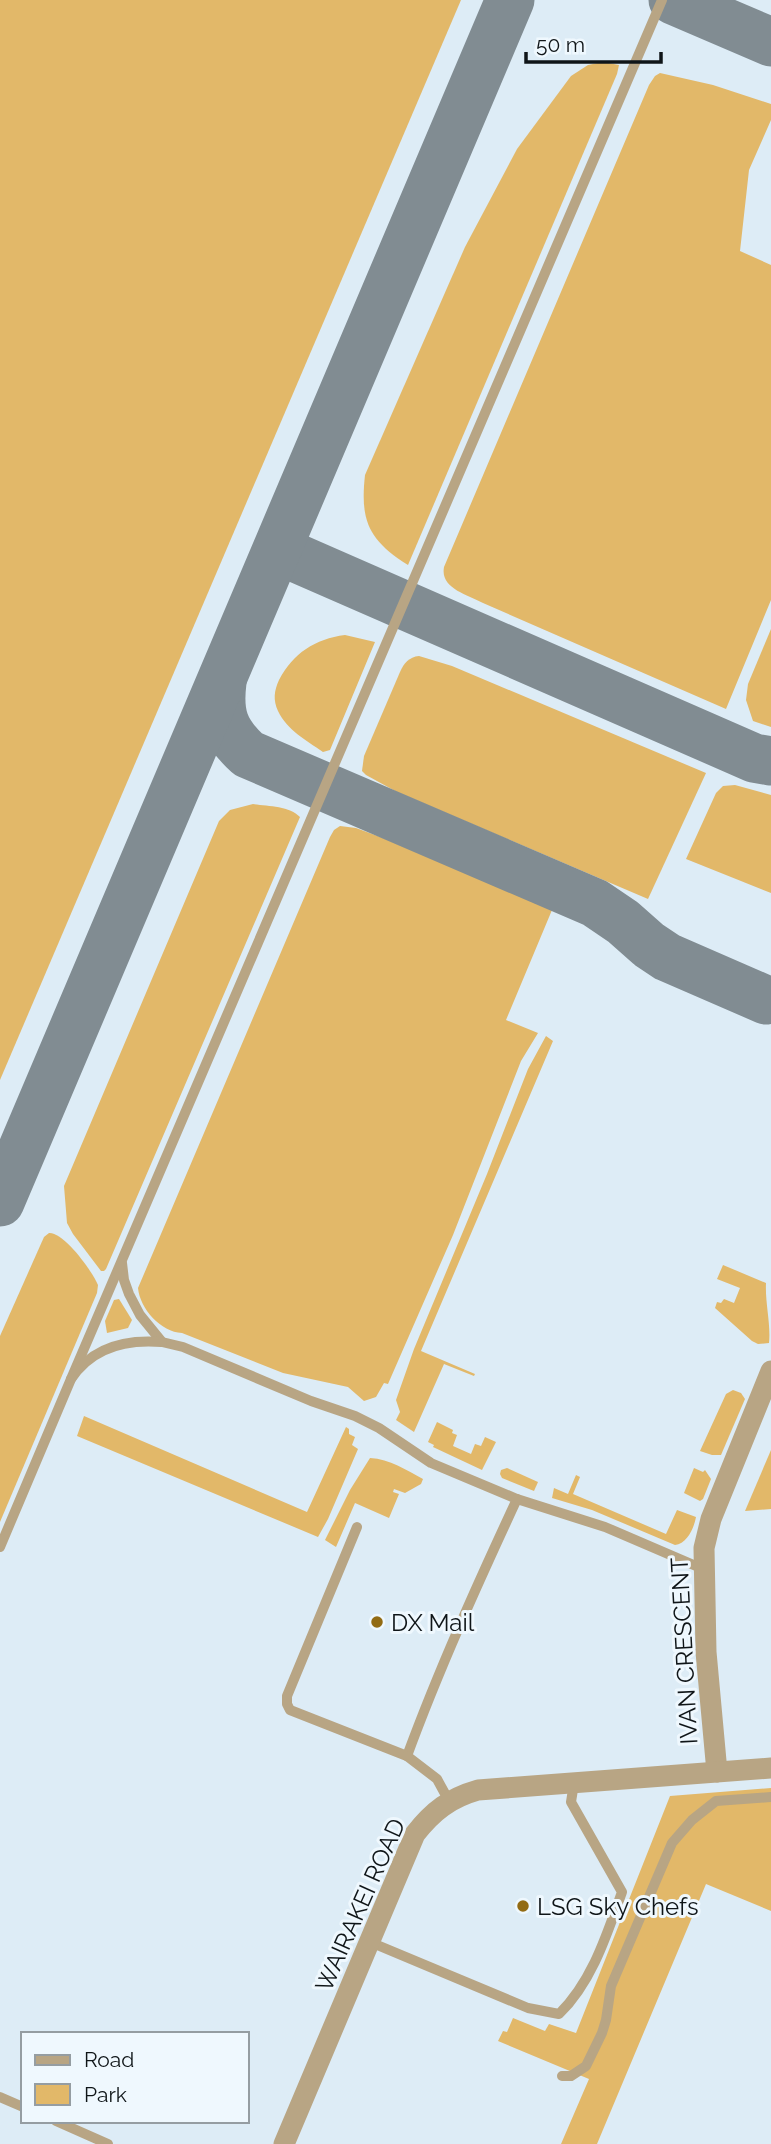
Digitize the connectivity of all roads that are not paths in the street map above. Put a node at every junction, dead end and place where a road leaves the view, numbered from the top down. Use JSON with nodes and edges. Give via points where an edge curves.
{"nodes":[{"id":1,"x":662,"y":0,"type":"edge"},
{"id":2,"x":122,"y":1256,"type":"junction"},
{"id":3,"x":162,"y":1342,"type":"junction"},
{"id":4,"x":771,"y":1371,"type":"edge"},
{"id":5,"x":71,"y":1379,"type":"junction"},
{"id":6,"x":517,"y":1499,"type":"junction"},
{"id":7,"x":357,"y":1527,"type":"dead end"},
{"id":8,"x":0,"y":1547,"type":"edge"},
{"id":9,"x":703,"y":1569,"type":"junction"},
{"id":10,"x":407,"y":1756,"type":"junction"},
{"id":11,"x":771,"y":1768,"type":"edge"},
{"id":12,"x":717,"y":1772,"type":"junction"},
{"id":13,"x":574,"y":1783,"type":"junction"},
{"id":14,"x":771,"y":1797,"type":"edge"},
{"id":15,"x":449,"y":1801,"type":"junction"},
{"id":16,"x":370,"y":1942,"type":"junction"},
{"id":17,"x":562,"y":2076,"type":"dead end"},
{"id":18,"x":0,"y":2097,"type":"edge"},
{"id":19,"x":21,"y":2106,"type":"edge"},
{"id":20,"x":61,"y":2123,"type":"edge"},
{"id":21,"x":108,"y":2144,"type":"edge"},
{"id":22,"x":285,"y":2144,"type":"edge"}],
"edges":[{"from":1,"to":2,"type":"lane"},
{"from":2,"to":3,"type":"lane","via":[[124,1280],[134,1306]]},
{"from":2,"to":5,"type":"lane"},
{"from":3,"to":5,"type":"lane","via":[[114,1346],[84,1362]]},
{"from":3,"to":6,"type":"lane","via":[[355,1416],[431,1463]]},
{"from":4,"to":9,"type":"street","name":"IVAN CRESCENT","via":[[708,1526]]},
{"from":5,"to":8,"type":"lane"},
{"from":6,"to":9,"type":"lane","via":[[605,1527]]},
{"from":6,"to":10,"type":"lane"},
{"from":7,"to":10,"type":"lane","via":[[287,1704],[290,1710]]},
{"from":9,"to":12,"type":"street","name":"IVAN CRESCENT"},
{"from":10,"to":15,"type":"lane","via":[[438,1779]]},
{"from":11,"to":12,"type":"street","name":"WAIRAKEI ROAD"},
{"from":12,"to":13,"type":"street","name":"WAIRAKEI ROAD"},
{"from":13,"to":15,"type":"street","name":"WAIRAKEI ROAD","via":[[478,1790]]},
{"from":13,"to":16,"type":"lane","via":[[571,1802],[622,1892],[603,1945],[574,1999],[559,2014],[528,2008]]},
{"from":14,"to":17,"type":"lane","via":[[716,1801],[671,1843],[611,1986],[602,2033],[586,2066]]},
{"from":15,"to":16,"type":"street","name":"WAIRAKEI ROAD","via":[[415,1834]]},
{"from":16,"to":22,"type":"street","name":"WAIRAKEI ROAD"},
{"from":18,"to":19,"type":"lane"},
{"from":20,"to":21,"type":"lane"}]}
